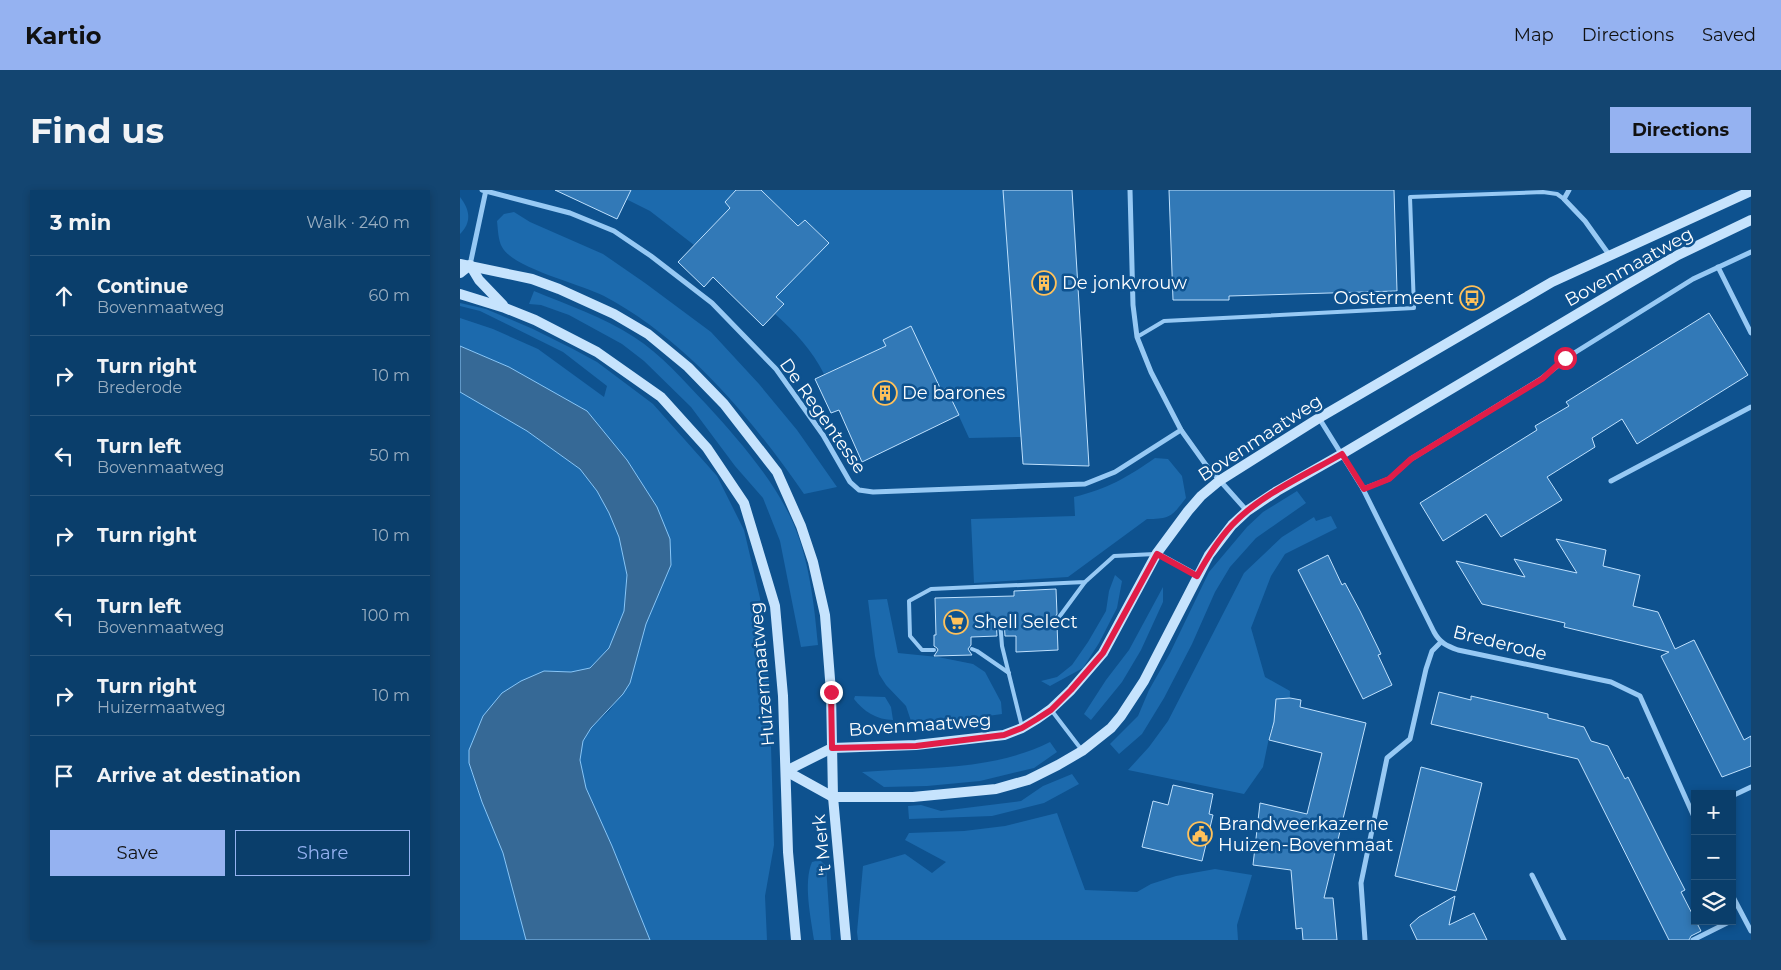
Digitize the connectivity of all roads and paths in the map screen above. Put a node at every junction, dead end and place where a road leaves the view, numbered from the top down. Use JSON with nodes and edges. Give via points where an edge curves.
{"nodes":[{"id":1,"x":482,"y":190,"type":"edge"},
{"id":2,"x":486,"y":190,"type":"edge"},
{"id":3,"x":1130,"y":190,"type":"edge"},
{"id":4,"x":1569,"y":190,"type":"edge"},
{"id":5,"x":1751,"y":191,"type":"edge"},
{"id":6,"x":1564,"y":199,"type":"junction"},
{"id":7,"x":1751,"y":220,"type":"edge"},
{"id":8,"x":1751,"y":252,"type":"edge"},
{"id":9,"x":1610,"y":256,"type":"junction"},
{"id":10,"x":465,"y":265,"type":"edge"},
{"id":11,"x":1718,"y":266,"type":"junction"},
{"id":12,"x":460,"y":273,"type":"edge"},
{"id":13,"x":460,"y":294,"type":"edge"},
{"id":14,"x":505,"y":308,"type":"junction"},
{"id":15,"x":1751,"y":333,"type":"edge"},
{"id":16,"x":1137,"y":337,"type":"junction"},
{"id":17,"x":1751,"y":407,"type":"edge"},
{"id":18,"x":1319,"y":418,"type":"junction"},
{"id":19,"x":1181,"y":430,"type":"junction"},
{"id":20,"x":1342,"y":454,"type":"junction"},
{"id":21,"x":1219,"y":480,"type":"junction"},
{"id":22,"x":1611,"y":481,"type":"dead end"},
{"id":23,"x":1364,"y":489,"type":"junction"},
{"id":24,"x":1247,"y":511,"type":"junction"},
{"id":25,"x":1157,"y":554,"type":"junction"},
{"id":26,"x":1197,"y":576,"type":"junction"},
{"id":27,"x":1085,"y":582,"type":"junction"},
{"id":28,"x":1057,"y":620,"type":"dead end"},
{"id":29,"x":1000,"y":622,"type":"dead end"},
{"id":30,"x":1441,"y":642,"type":"junction"},
{"id":31,"x":972,"y":649,"type":"dead end"},
{"id":32,"x":934,"y":650,"type":"dead end"},
{"id":33,"x":1009,"y":673,"type":"junction"},
{"id":34,"x":1051,"y":710,"type":"junction"},
{"id":35,"x":1022,"y":728,"type":"junction"},
{"id":36,"x":832,"y":748,"type":"junction"},
{"id":37,"x":1082,"y":751,"type":"junction"},
{"id":38,"x":786,"y":771,"type":"junction"},
{"id":39,"x":1751,"y":787,"type":"edge"},
{"id":40,"x":1736,"y":794,"type":"edge"},
{"id":41,"x":833,"y":797,"type":"junction"},
{"id":42,"x":1691,"y":810,"type":"edge"},
{"id":43,"x":1532,"y":875,"type":"dead end"},
{"id":44,"x":1736,"y":903,"type":"edge"},
{"id":45,"x":1743,"y":916,"type":"junction"},
{"id":46,"x":1736,"y":919,"type":"edge"},
{"id":47,"x":1724,"y":925,"type":"edge"},
{"id":48,"x":1751,"y":931,"type":"edge"},
{"id":49,"x":796,"y":940,"type":"edge"},
{"id":50,"x":846,"y":940,"type":"edge"},
{"id":51,"x":1365,"y":940,"type":"edge"},
{"id":52,"x":1564,"y":940,"type":"edge"},
{"id":53,"x":1693,"y":940,"type":"edge"}],
"edges":[{"from":1,"to":2,"type":"street","name":"De Regentesse"},
{"from":2,"to":10,"type":"street"},
{"from":2,"to":19,"type":"street","name":"De Regentesse","via":[[570,213],[614,231],[712,303],[776,369],[823,435],[846,478],[859,490],[1085,484],[1115,472]]},
{"from":3,"to":16,"type":"street"},
{"from":4,"to":6,"type":"street"},
{"from":5,"to":9,"type":"street","name":"Bovenmaatweg"},
{"from":6,"to":9,"type":"street","via":[[1585,220]]},
{"from":6,"to":16,"type":"lane","via":[[1557,194],[1543,192],[1410,197],[1414,308],[1164,321]]},
{"from":7,"to":20,"type":"street","name":"Bovenmaatweg","via":[[1678,255]]},
{"from":8,"to":11,"type":"street"},
{"from":9,"to":18,"type":"street","name":"Bovenmaatweg","via":[[1552,282]]},
{"from":10,"to":12,"type":"street"},
{"from":10,"to":14,"type":"street","name":"Huizermaatweg"},
{"from":10,"to":36,"type":"street","via":[[559,288],[648,334],[688,367],[724,404],[777,472],[804,535],[825,615]]},
{"from":11,"to":15,"type":"street"},
{"from":11,"to":23,"type":"street","via":[[1570,355],[1542,379],[1411,459],[1389,479]]},
{"from":13,"to":14,"type":"street","name":"Huizermaatweg"},
{"from":14,"to":38,"type":"street","name":"Huizermaatweg","via":[[597,352],[661,397],[707,448],[744,503],[775,606]]},
{"from":16,"to":19,"type":"street"},
{"from":17,"to":22,"type":"street"},
{"from":18,"to":20,"type":"street","name":"Brederode"},
{"from":18,"to":21,"type":"street","name":"Bovenmaatweg"},
{"from":19,"to":21,"type":"street"},
{"from":20,"to":23,"type":"street","name":"Brederode"},
{"from":20,"to":24,"type":"street","name":"Bovenmaatweg"},
{"from":21,"to":24,"type":"street"},
{"from":21,"to":25,"type":"street","name":"Bovenmaatweg","via":[[1188,511]]},
{"from":23,"to":30,"type":"street","name":"Brederode"},
{"from":24,"to":26,"type":"street","name":"Bovenmaatweg","via":[[1232,525]]},
{"from":25,"to":26,"type":"street"},
{"from":25,"to":27,"type":"lane","via":[[1114,556]]},
{"from":25,"to":34,"type":"street","name":"Bovenmaatweg","via":[[1103,653]]},
{"from":26,"to":37,"type":"street","name":"Bovenmaatweg","via":[[1132,702],[1111,728]]},
{"from":27,"to":28,"type":"lane"},
{"from":27,"to":32,"type":"lane","via":[[931,589],[909,601],[910,636],[922,650]]},
{"from":29,"to":33,"type":"lane"},
{"from":30,"to":42,"type":"street","name":"Brederode","via":[[1458,650],[1611,682],[1640,696]]},
{"from":30,"to":51,"type":"street","via":[[1432,651],[1426,669],[1410,739],[1388,758],[1362,883]]},
{"from":31,"to":33,"type":"lane"},
{"from":33,"to":35,"type":"lane"},
{"from":34,"to":35,"type":"street","name":"Bovenmaatweg"},
{"from":34,"to":37,"type":"lane"},
{"from":35,"to":36,"type":"street","name":"Bovenmaatweg","via":[[1004,735],[916,746]]},
{"from":36,"to":38,"type":"street","name":"Bovenmaatweg"},
{"from":36,"to":41,"type":"street","name":"'t Merk"},
{"from":37,"to":41,"type":"street","name":"Bovenmaatweg","via":[[1042,774],[996,789],[913,797]]},
{"from":38,"to":41,"type":"street","name":"Bovenmaatweg"},
{"from":38,"to":49,"type":"street","name":"'t Merk","via":[[788,852]]},
{"from":39,"to":40,"type":"street"},
{"from":41,"to":50,"type":"street","name":"'t Merk"},
{"from":43,"to":52,"type":"street"},
{"from":44,"to":45,"type":"street"},
{"from":45,"to":46,"type":"street"},
{"from":45,"to":48,"type":"street"},
{"from":47,"to":53,"type":"street"}]}
